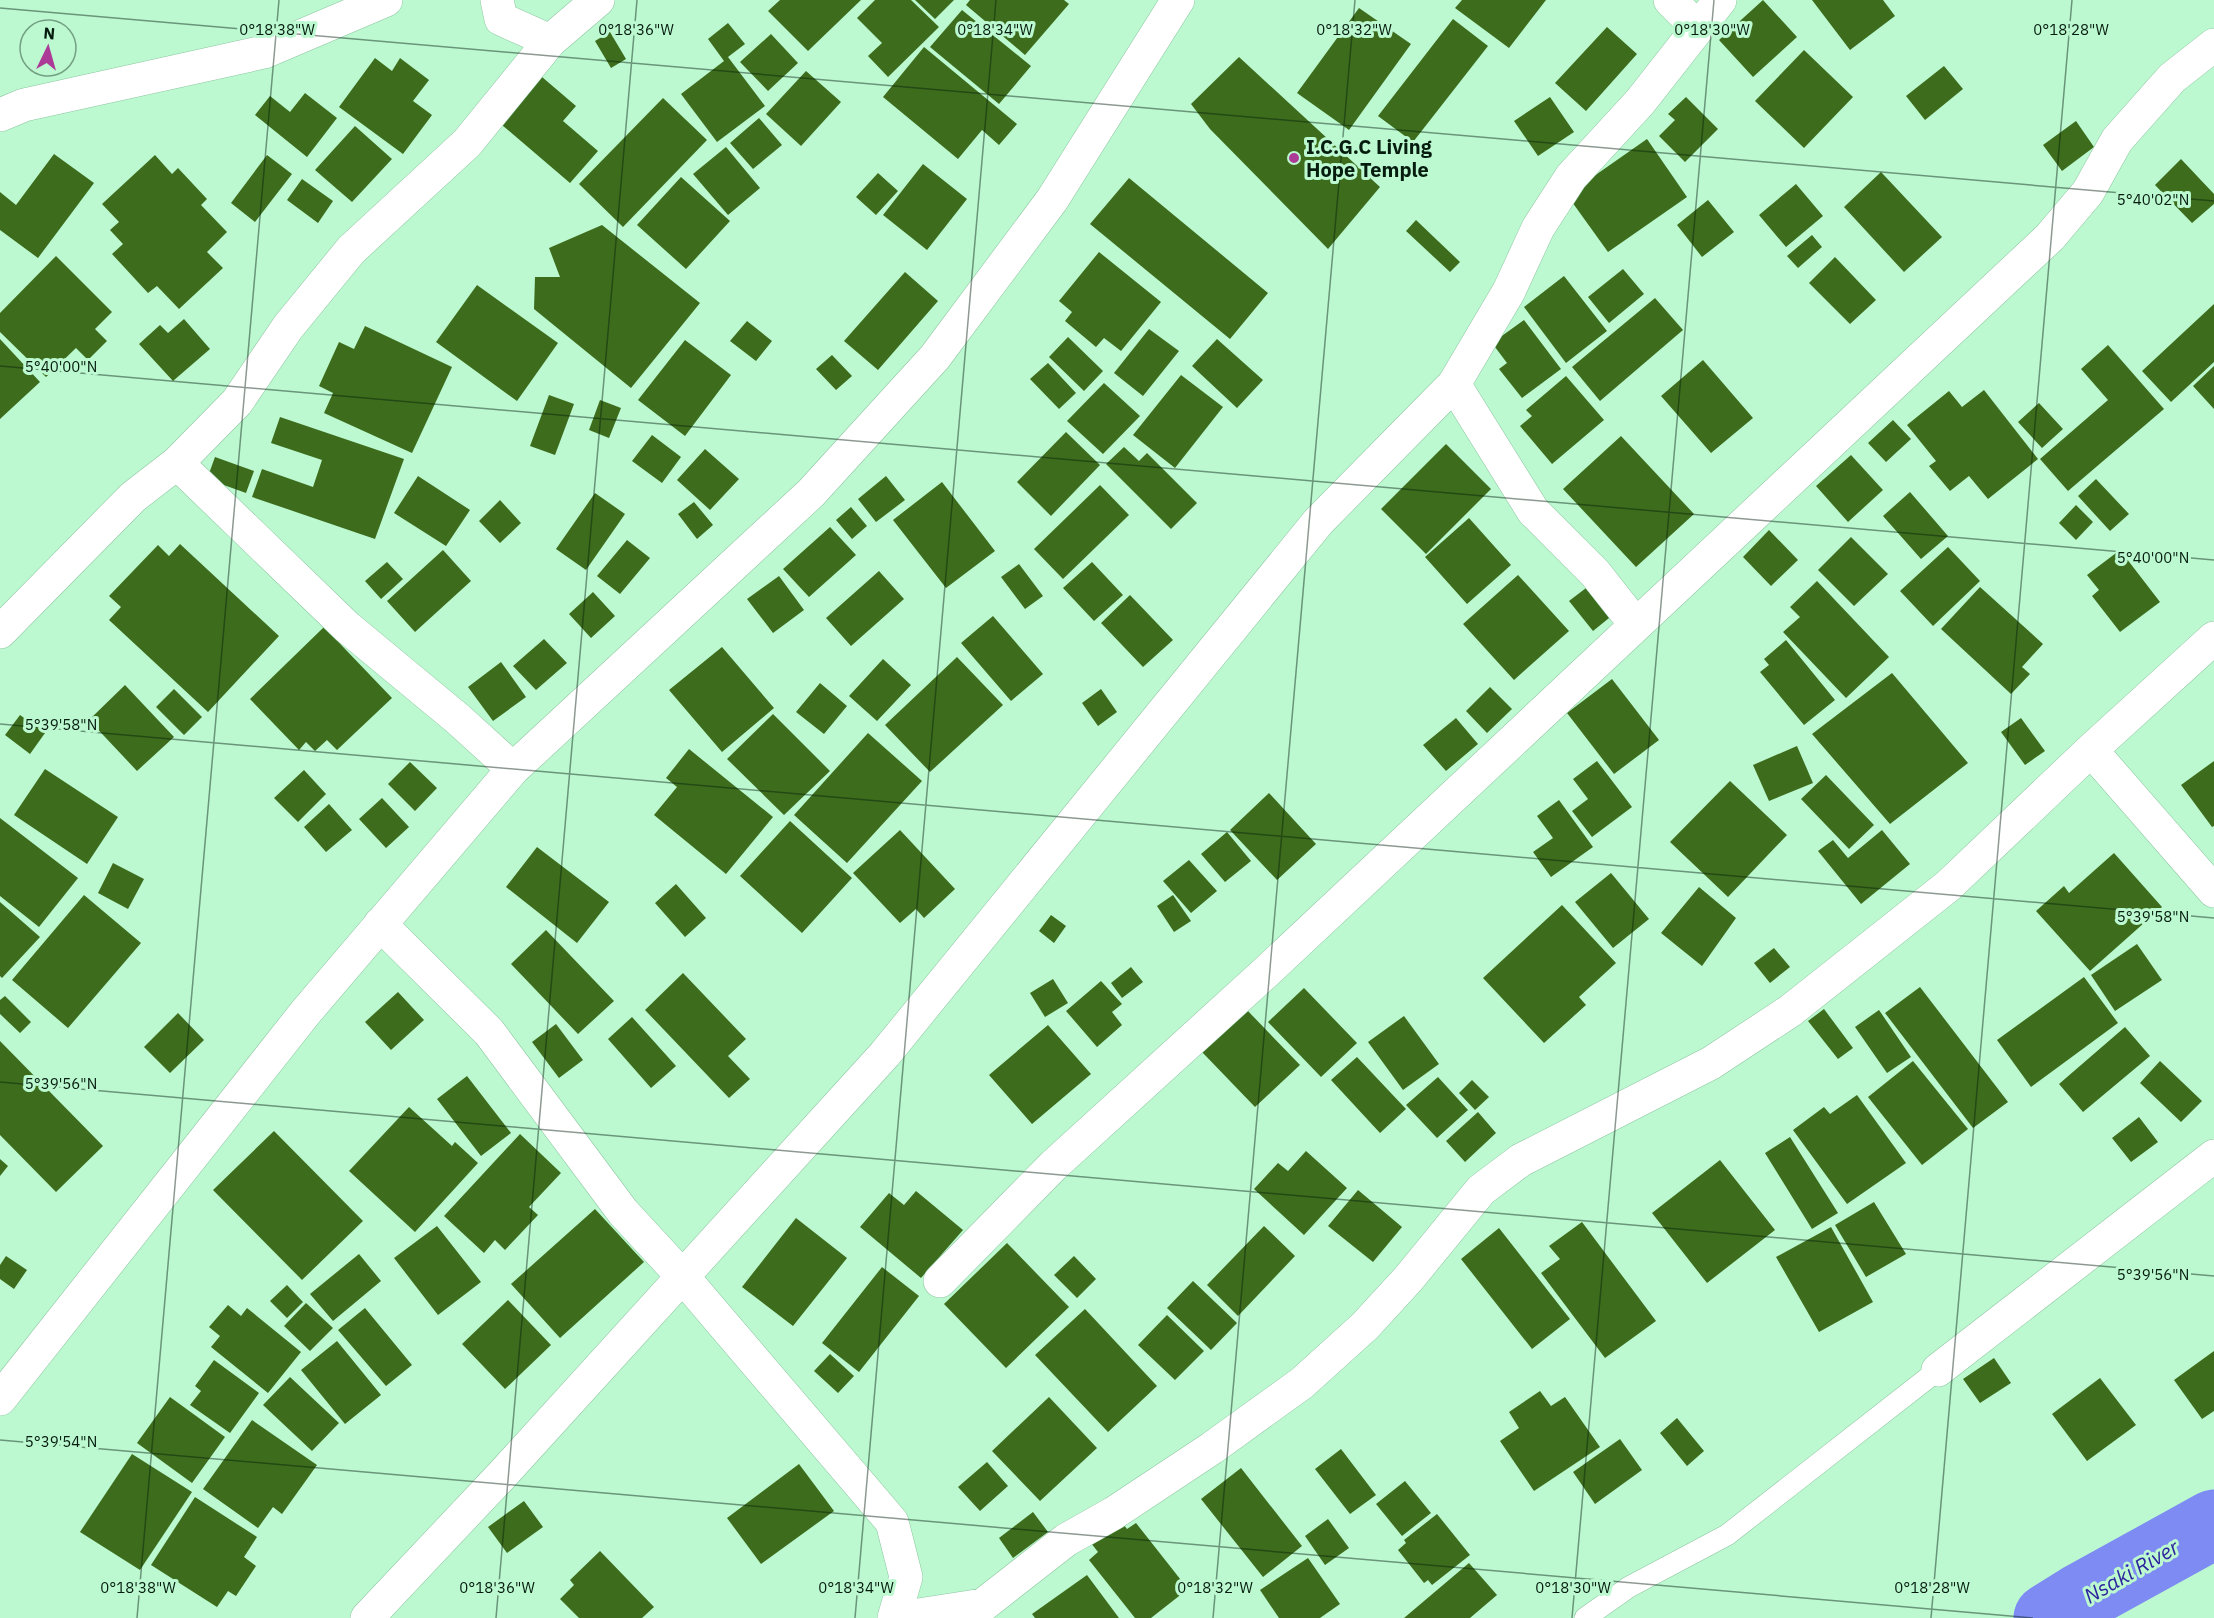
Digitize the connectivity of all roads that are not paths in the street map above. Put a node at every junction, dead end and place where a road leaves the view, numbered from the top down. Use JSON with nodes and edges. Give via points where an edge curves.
{"nodes":[{"id":1,"x":386,"y":0,"type":"edge"},
{"id":2,"x":496,"y":0,"type":"edge"},
{"id":3,"x":597,"y":0,"type":"edge"},
{"id":4,"x":1178,"y":0,"type":"edge"},
{"id":5,"x":1670,"y":0,"type":"edge"},
{"id":6,"x":1720,"y":0,"type":"edge"},
{"id":7,"x":1698,"y":28,"type":"junction"},
{"id":8,"x":550,"y":41,"type":"junction"},
{"id":9,"x":2214,"y":45,"type":"edge"},
{"id":10,"x":0,"y":114,"type":"edge"},
{"id":11,"x":1454,"y":384,"type":"junction"},
{"id":12,"x":177,"y":463,"type":"junction"},
{"id":13,"x":1636,"y":626,"type":"junction"},
{"id":14,"x":0,"y":632,"type":"edge"},
{"id":15,"x":2214,"y":638,"type":"edge"},
{"id":16,"x":2091,"y":750,"type":"junction"},
{"id":17,"x":513,"y":769,"type":"junction"},
{"id":18,"x":2214,"y":891,"type":"edge"},
{"id":19,"x":380,"y":924,"type":"junction"},
{"id":20,"x":2214,"y":1156,"type":"edge"},
{"id":21,"x":683,"y":1277,"type":"junction"},
{"id":22,"x":940,"y":1281,"type":"dead end"},
{"id":23,"x":1938,"y":1370,"type":"joint"},
{"id":24,"x":0,"y":1399,"type":"edge"},
{"id":25,"x":370,"y":1617,"type":"edge"},
{"id":26,"x":894,"y":1618,"type":"edge"},
{"id":27,"x":899,"y":1618,"type":"edge"},
{"id":28,"x":1585,"y":1618,"type":"edge"}],
"edges":[{"from":1,"to":10,"type":"street","via":[[264,52],[24,105]]},
{"from":2,"to":8,"type":"street","via":[[501,20]]},
{"from":3,"to":8,"type":"street"},
{"from":4,"to":17,"type":"street","via":[[1053,201],[935,357],[811,493]]},
{"from":5,"to":7,"type":"street"},
{"from":6,"to":7,"type":"street"},
{"from":7,"to":11,"type":"street","via":[[1640,102],[1571,177],[1538,228],[1509,291]]},
{"from":8,"to":12,"type":"street","via":[[467,144],[351,250],[288,327],[237,402]]},
{"from":9,"to":13,"type":"street","via":[[2172,78],[2117,140],[2088,192],[2050,237]]},
{"from":11,"to":13,"type":"street","via":[[1533,511],[1594,573]]},
{"from":11,"to":21,"type":"street","via":[[1318,522],[885,1054]]},
{"from":12,"to":14,"type":"street","via":[[133,497]]},
{"from":12,"to":17,"type":"street","via":[[347,627]]},
{"from":13,"to":22,"type":"street","via":[[1053,1166]]},
{"from":15,"to":16,"type":"street"},
{"from":16,"to":18,"type":"street"},
{"from":16,"to":27,"type":"street","via":[[1948,886],[1790,1011],[1711,1062],[1521,1160],[1480,1190],[1373,1318],[1302,1383],[1212,1448],[1066,1540],[983,1605]]},
{"from":17,"to":19,"type":"street"},
{"from":19,"to":21,"type":"street","via":[[489,1032],[623,1212]]},
{"from":19,"to":24,"type":"street"},
{"from":20,"to":23,"type":"street"},
{"from":21,"to":25,"type":"street"},
{"from":21,"to":26,"type":"street","via":[[892,1522],[906,1577]]},
{"from":23,"to":28,"type":"lane","via":[[1727,1534],[1629,1587]]}]}
